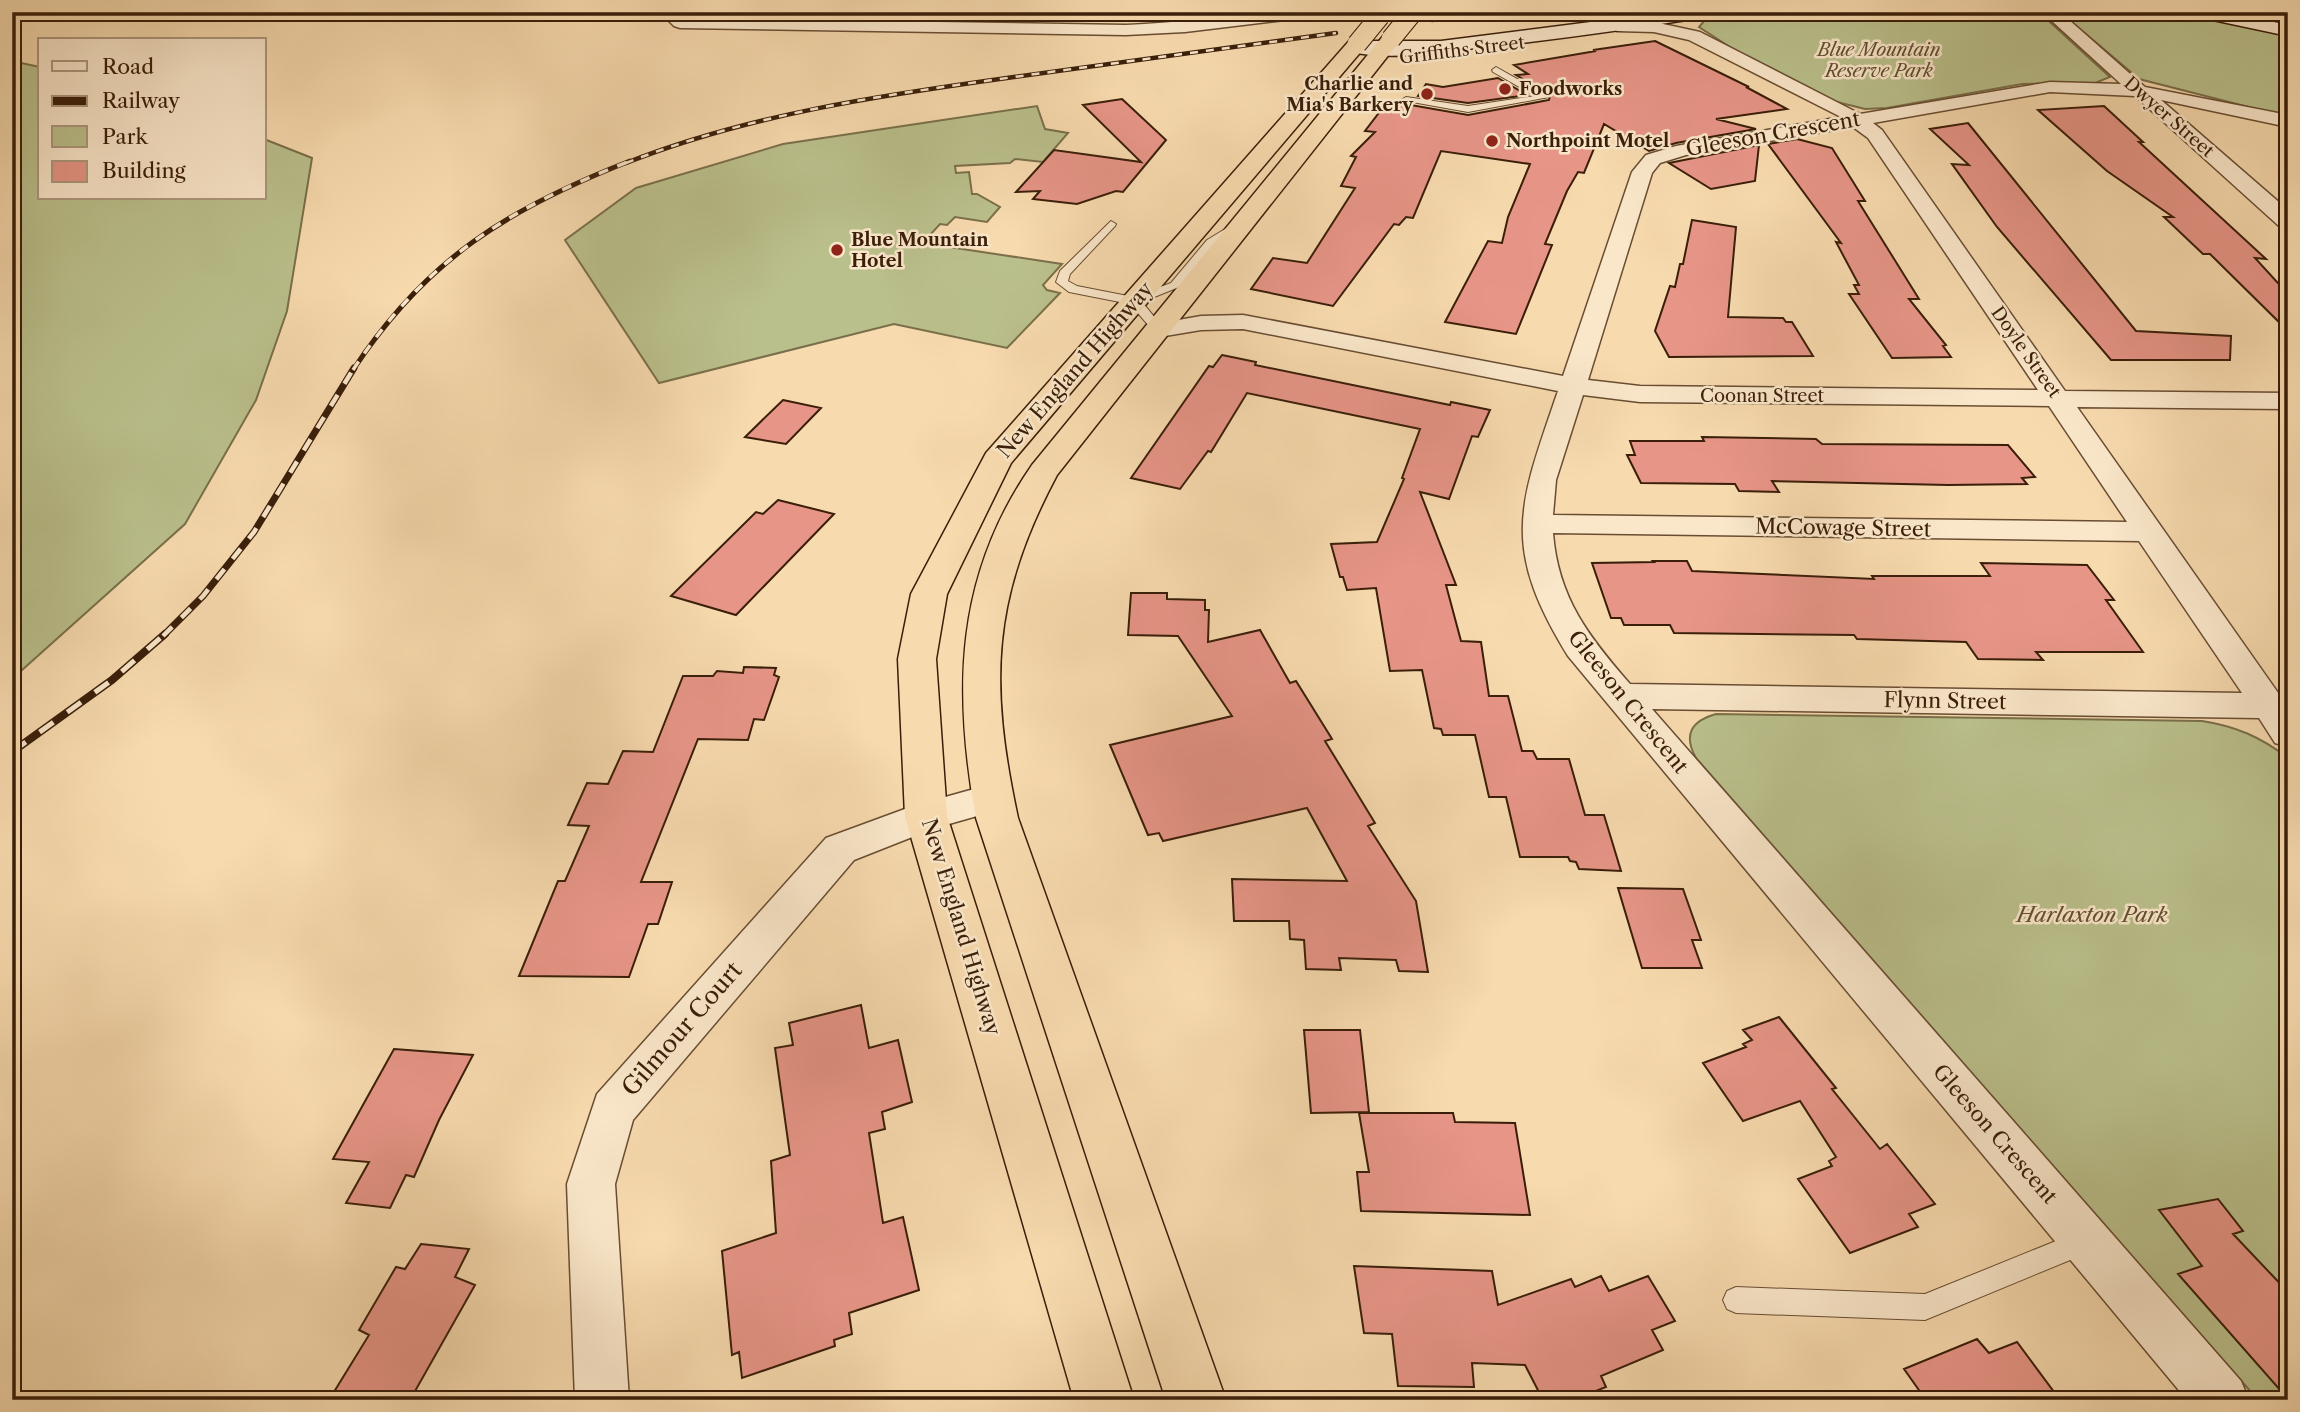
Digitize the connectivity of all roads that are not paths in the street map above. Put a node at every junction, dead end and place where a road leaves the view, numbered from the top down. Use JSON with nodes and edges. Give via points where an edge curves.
{"nodes":[{"id":1,"x":1248,"y":12,"type":"edge"},
{"id":2,"x":1310,"y":12,"type":"edge"},
{"id":3,"x":1413,"y":12,"type":"edge"},
{"id":4,"x":1706,"y":12,"type":"edge"},
{"id":5,"x":2050,"y":12,"type":"edge"},
{"id":6,"x":2200,"y":12,"type":"edge"},
{"id":7,"x":1381,"y":14,"type":"edge"},
{"id":8,"x":674,"y":18,"type":"edge"},
{"id":9,"x":1617,"y":26,"type":"junction"},
{"id":10,"x":1087,"y":28,"type":"junction"},
{"id":11,"x":2288,"y":31,"type":"edge"},
{"id":12,"x":1702,"y":40,"type":"junction"},
{"id":13,"x":1368,"y":48,"type":"junction"},
{"id":14,"x":1496,"y":70,"type":"dead end"},
{"id":15,"x":2139,"y":89,"type":"junction"},
{"id":16,"x":1406,"y":100,"type":"dead end"},
{"id":17,"x":1857,"y":119,"type":"junction"},
{"id":18,"x":2288,"y":121,"type":"edge"},
{"id":19,"x":1245,"y":221,"type":"junction"},
{"id":20,"x":2288,"y":222,"type":"edge"},
{"id":21,"x":1111,"y":224,"type":"dead end"},
{"id":22,"x":1192,"y":288,"type":"junction"},
{"id":23,"x":1133,"y":321,"type":"junction"},
{"id":24,"x":1243,"y":322,"type":"junction"},
{"id":25,"x":1574,"y":386,"type":"junction"},
{"id":26,"x":2058,"y":398,"type":"junction"},
{"id":27,"x":2288,"y":401,"type":"edge"},
{"id":28,"x":1536,"y":524,"type":"junction"},
{"id":29,"x":2150,"y":532,"type":"junction"},
{"id":30,"x":1620,"y":696,"type":"junction"},
{"id":31,"x":2278,"y":720,"type":"edge"},
{"id":32,"x":992,"y":798,"type":"junction"},
{"id":33,"x":926,"y":816,"type":"junction"},
{"id":34,"x":2086,"y":1240,"type":"junction"},
{"id":35,"x":1736,"y":1300,"type":"dead end"},
{"id":36,"x":602,"y":1400,"type":"edge"},
{"id":37,"x":1104,"y":1400,"type":"edge"},
{"id":38,"x":1196,"y":1400,"type":"edge"},
{"id":39,"x":2222,"y":1400,"type":"edge"}],
"edges":[{"from":1,"to":10,"type":"street"},
{"from":2,"to":10,"type":"street","via":[[1185,27]]},
{"from":3,"to":13,"type":"highway","bridge":true},
{"from":4,"to":9,"type":"main road","name":"Griffiths Street"},
{"from":4,"to":12,"type":"street","via":[[1691,23]]},
{"from":5,"to":15,"type":"street","name":"Dwyer Street"},
{"from":6,"to":11,"type":"main road"},
{"from":7,"to":13,"type":"highway","bridge":true},
{"from":8,"to":10,"type":"street"},
{"from":9,"to":12,"type":"street","name":"Doyle Street","via":[[1666,29]]},
{"from":9,"to":13,"type":"main road","name":"Griffiths Street","via":[[1406,59]]},
{"from":12,"to":17,"type":"street","name":"Doyle Street"},
{"from":13,"to":19,"type":"highway","name":"New England Highway"},
{"from":13,"to":23,"type":"highway","name":"New England Highway"},
{"from":14,"to":16,"type":"lane","via":[[1544,97],[1468,109]]},
{"from":15,"to":17,"type":"street","name":"Gleeson Crescent","via":[[2035,88]]},
{"from":15,"to":18,"type":"street","name":"Gleeson Crescent"},
{"from":15,"to":20,"type":"street","name":"Dwyer Street"},
{"from":17,"to":25,"type":"street","name":"Gleeson Crescent","via":[[1671,152],[1648,163]]},
{"from":17,"to":26,"type":"street","name":"Doyle Street","via":[[1882,142]]},
{"from":19,"to":22,"type":"highway","name":"New England Highway"},
{"from":19,"to":23,"type":"lane","via":[[1211,242],[1175,285]]},
{"from":21,"to":23,"type":"lane","via":[[1064,273],[1062,282]]},
{"from":22,"to":23,"type":"highway","name":"New England Highway"},
{"from":22,"to":24,"type":"street","name":"Coonan Street","via":[[1214,309]]},
{"from":23,"to":24,"type":"street","name":"Coonan Street"},
{"from":23,"to":32,"type":"highway","name":"New England Highway","via":[[1021,509],[1002,554],[982,630],[978,686]]},
{"from":23,"to":33,"type":"highway","name":"New England Highway","via":[[997,460],[929,594],[917,659]]},
{"from":24,"to":25,"type":"street","name":"Coonan Street"},
{"from":25,"to":26,"type":"street","name":"Coonan Street","via":[[1652,394]]},
{"from":25,"to":28,"type":"street","name":"Gleeson Crescent","via":[[1542,480]]},
{"from":26,"to":27,"type":"street","name":"Coonan Street"},
{"from":26,"to":29,"type":"street","name":"Doyle Street"},
{"from":28,"to":29,"type":"street","name":"McCowage Street"},
{"from":28,"to":30,"type":"street","name":"Gleeson Crescent","via":[[1537,550],[1556,608],[1580,648]]},
{"from":29,"to":31,"type":"street","name":"Doyle Street"},
{"from":30,"to":31,"type":"street","name":"Flynn Street"},
{"from":30,"to":34,"type":"street","name":"Gleeson Crescent"},
{"from":32,"to":33,"type":"street","name":"Gilmour Court"},
{"from":32,"to":38,"type":"highway","name":"New England Highway"},
{"from":33,"to":36,"type":"street","name":"Gilmour Court","via":[[840,849],[613,1109],[591,1184]]},
{"from":33,"to":37,"type":"highway","name":"New England Highway"},
{"from":34,"to":35,"type":"lane","via":[[1925,1307]]},
{"from":34,"to":39,"type":"street","name":"Gleeson Crescent"}]}
